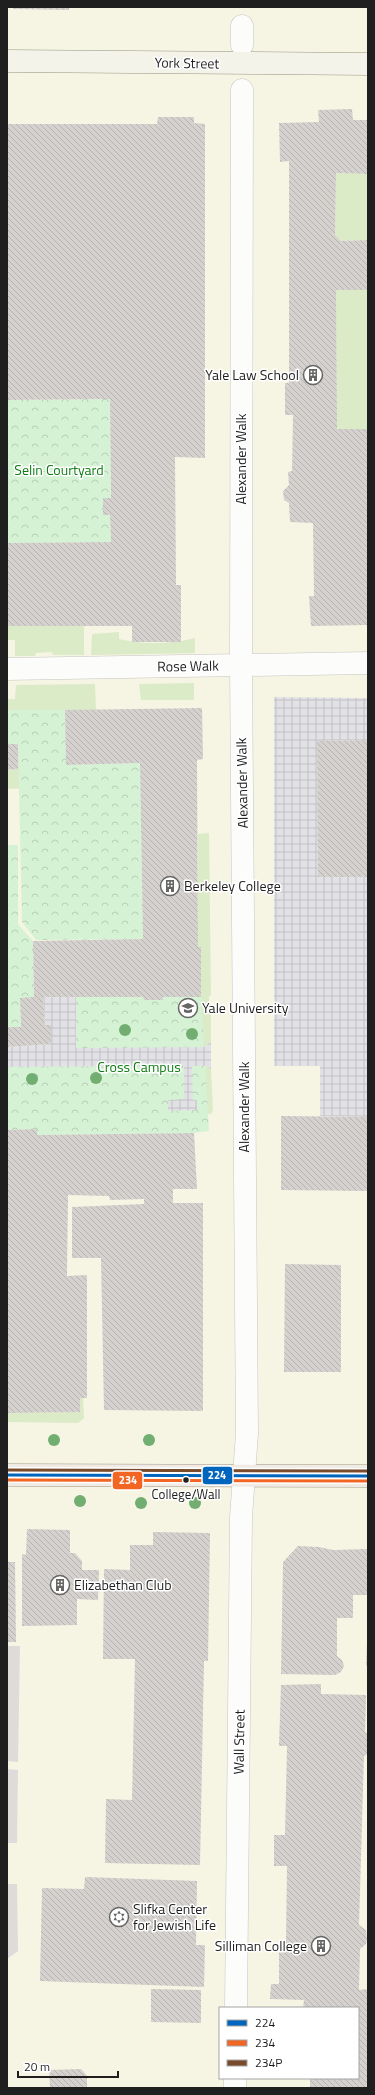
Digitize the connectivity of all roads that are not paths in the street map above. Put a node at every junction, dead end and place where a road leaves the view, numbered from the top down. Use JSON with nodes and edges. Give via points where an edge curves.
{"nodes":[{"id":1,"x":7,"y":61,"type":"edge"},
{"id":2,"x":368,"y":64,"type":"edge"},
{"id":3,"x":242,"y":90,"type":"dead end"},
{"id":4,"x":368,"y":663,"type":"edge"},
{"id":5,"x":241,"y":665,"type":"junction"},
{"id":6,"x":7,"y":669,"type":"edge"},
{"id":7,"x":7,"y":1475,"type":"edge"},
{"id":8,"x":244,"y":1476,"type":"junction"},
{"id":9,"x":368,"y":1476,"type":"edge"},
{"id":10,"x":236,"y":2007,"type":"edge"}],
"edges":[{"from":1,"to":2,"type":"main road","name":"York Street"},
{"from":3,"to":5,"type":"street","name":"Alexander Walk"},
{"from":4,"to":5,"type":"street","name":"Rose Walk"},
{"from":5,"to":6,"type":"street","name":"Rose Walk"},
{"from":5,"to":8,"type":"street","name":"Alexander Walk","via":[[247,1433]]},
{"from":7,"to":8,"type":"main road"},
{"from":8,"to":9,"type":"main road"},
{"from":8,"to":10,"type":"street","name":"Wall Street","via":[[241,1517]]}]}
